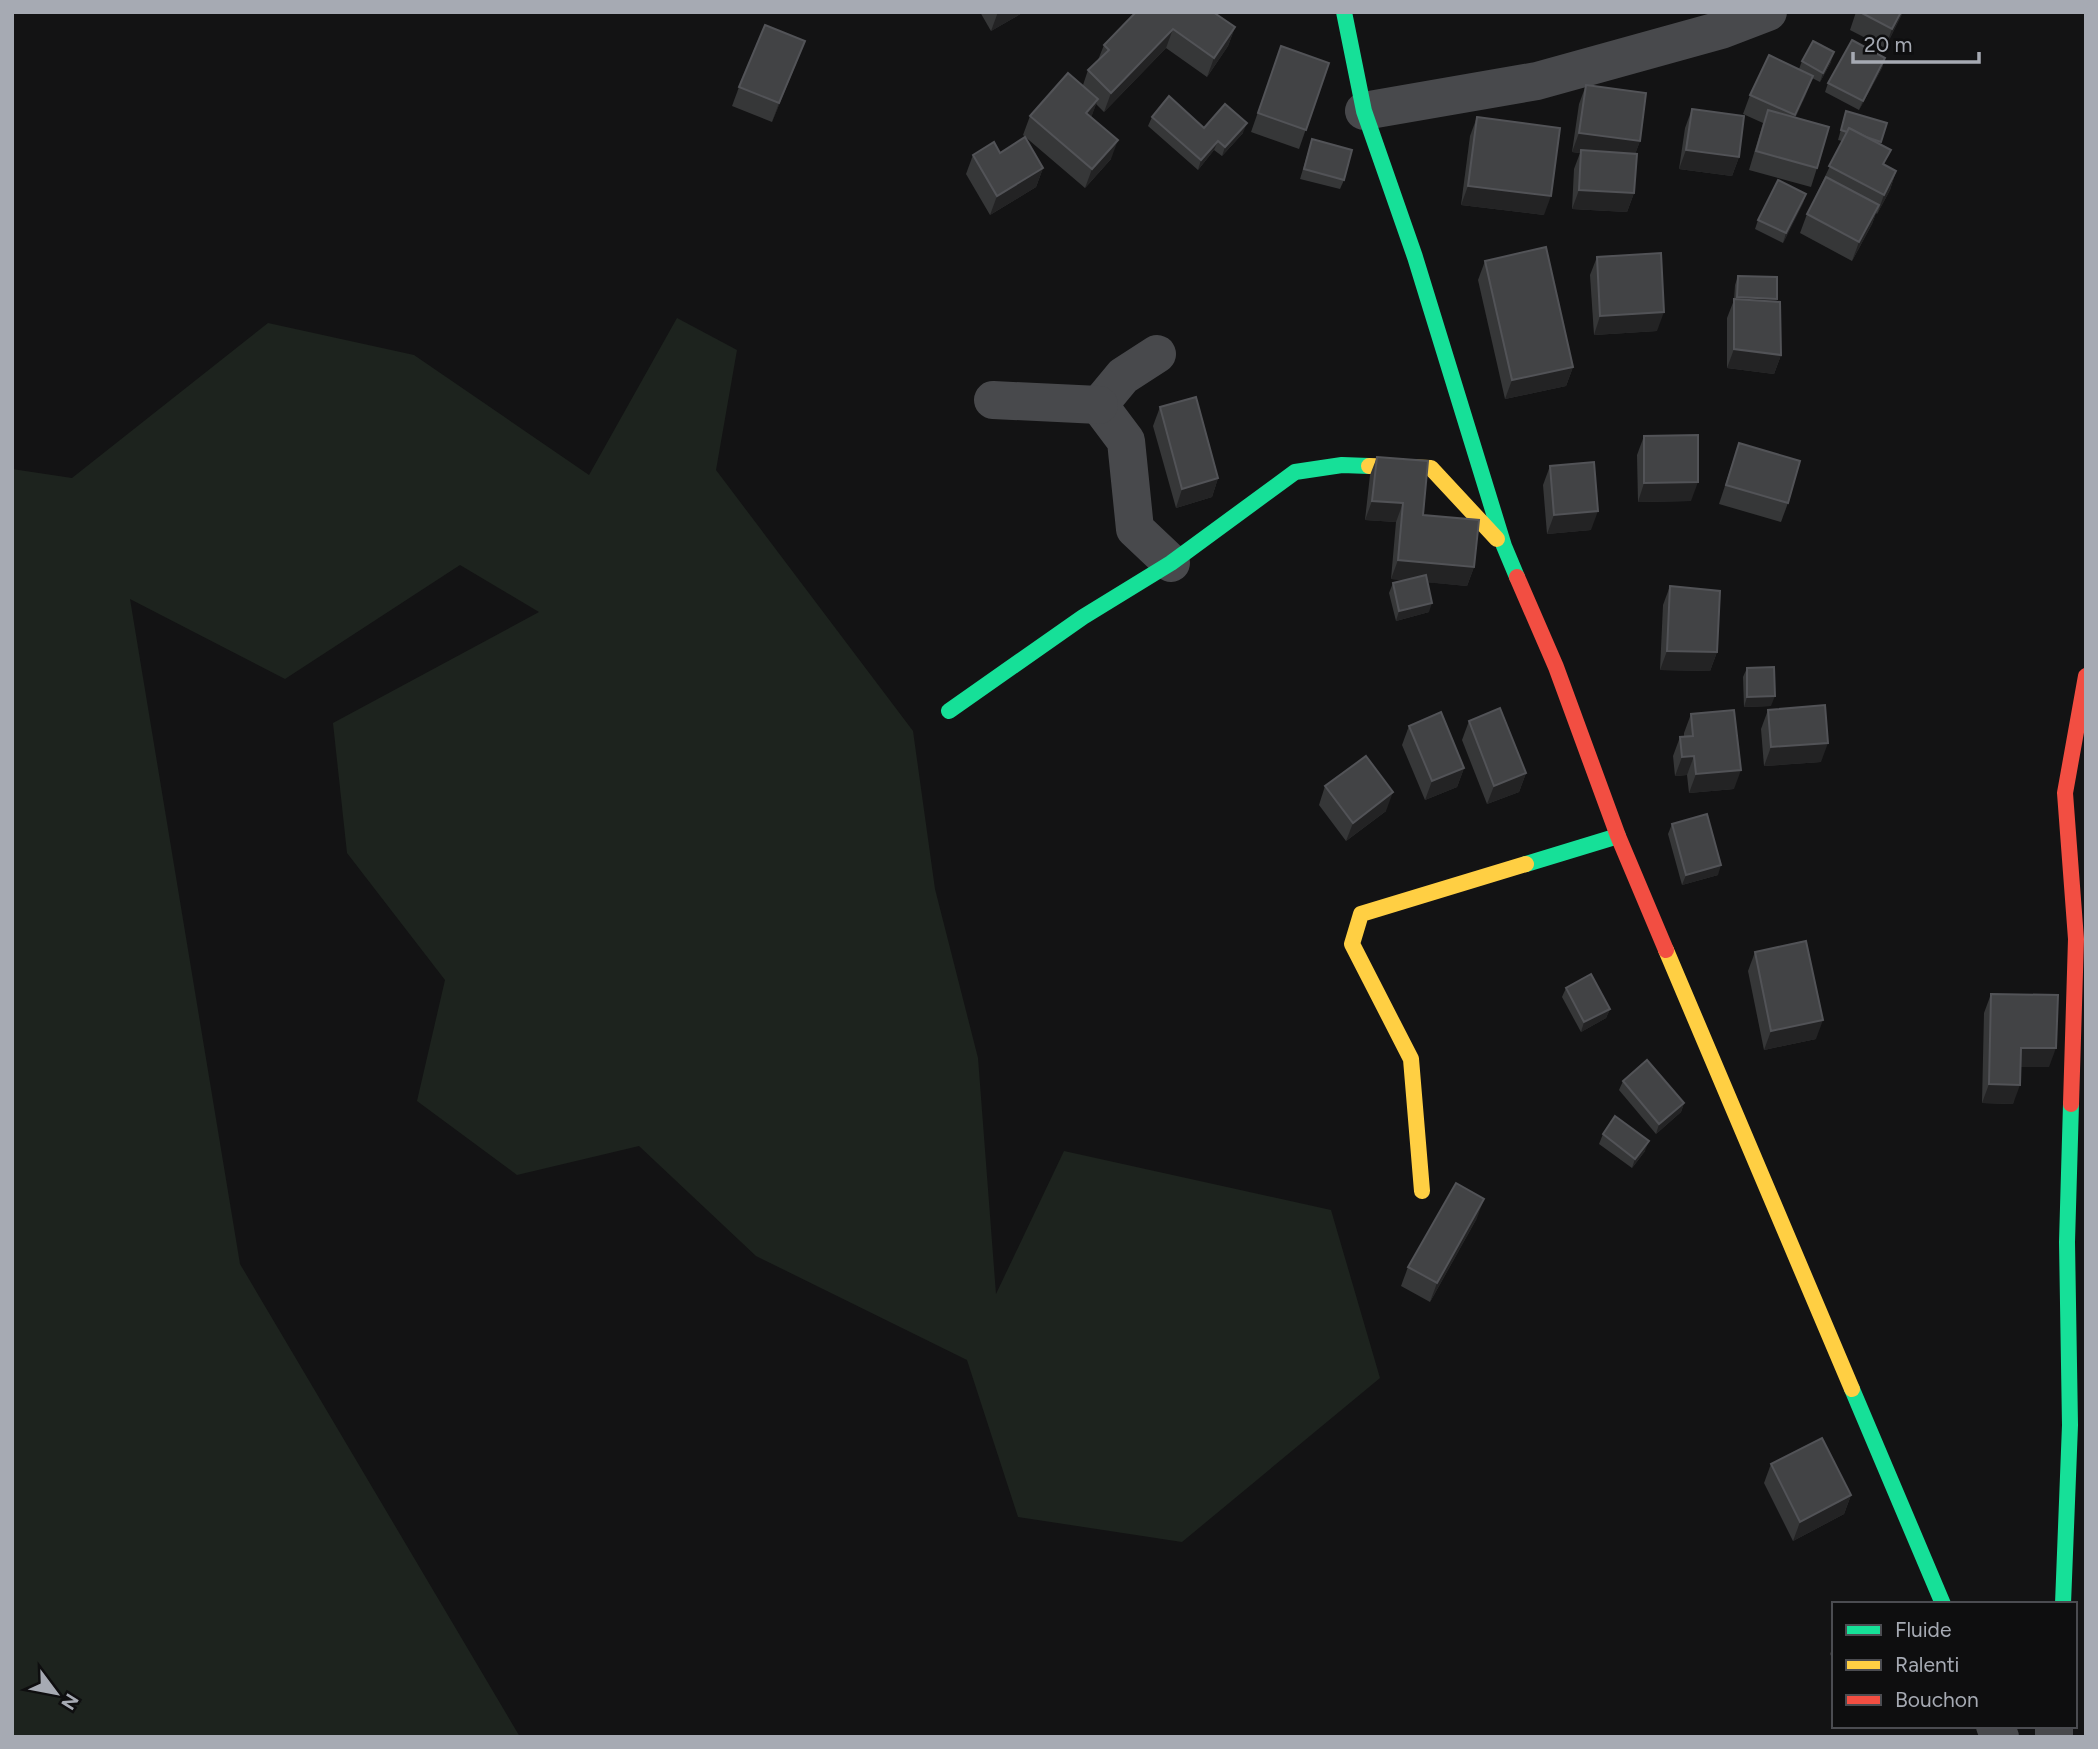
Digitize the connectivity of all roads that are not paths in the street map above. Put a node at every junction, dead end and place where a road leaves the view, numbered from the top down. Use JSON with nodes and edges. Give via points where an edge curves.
{"nodes":[{"id":1,"x":1344,"y":12,"type":"edge"},
{"id":2,"x":1768,"y":12,"type":"edge"},
{"id":3,"x":1364,"y":111,"type":"junction"},
{"id":4,"x":1157,"y":354,"type":"dead end"},
{"id":5,"x":993,"y":400,"type":"dead end"},
{"id":6,"x":1099,"y":405,"type":"junction"},
{"id":7,"x":1504,"y":546,"type":"junction"},
{"id":8,"x":1171,"y":563,"type":"junction"},
{"id":9,"x":2086,"y":676,"type":"edge"},
{"id":10,"x":949,"y":711,"type":"dead end"},
{"id":11,"x":1618,"y":836,"type":"junction"},
{"id":12,"x":1422,"y":1191,"type":"dead end"},
{"id":13,"x":1942,"y":1602,"type":"edge"},
{"id":14,"x":2063,"y":1602,"type":"edge"}],
"edges":[{"from":1,"to":3,"type":"street"},
{"from":2,"to":3,"type":"street","via":[[1721,30],[1537,81]]},
{"from":3,"to":7,"type":"street","via":[[1415,257]]},
{"from":4,"to":6,"type":"street","via":[[1123,376]]},
{"from":5,"to":6,"type":"street"},
{"from":6,"to":8,"type":"street","via":[[1126,441],[1135,529]]},
{"from":7,"to":8,"type":"street","via":[[1431,468],[1342,465],[1295,472]]},
{"from":7,"to":11,"type":"street","via":[[1556,667]]},
{"from":8,"to":10,"type":"street","via":[[1083,617]]},
{"from":9,"to":14,"type":"street","via":[[2065,793],[2076,939]]},
{"from":11,"to":12,"type":"street","via":[[1362,914],[1352,944],[1411,1059]]},
{"from":11,"to":13,"type":"street"}]}
